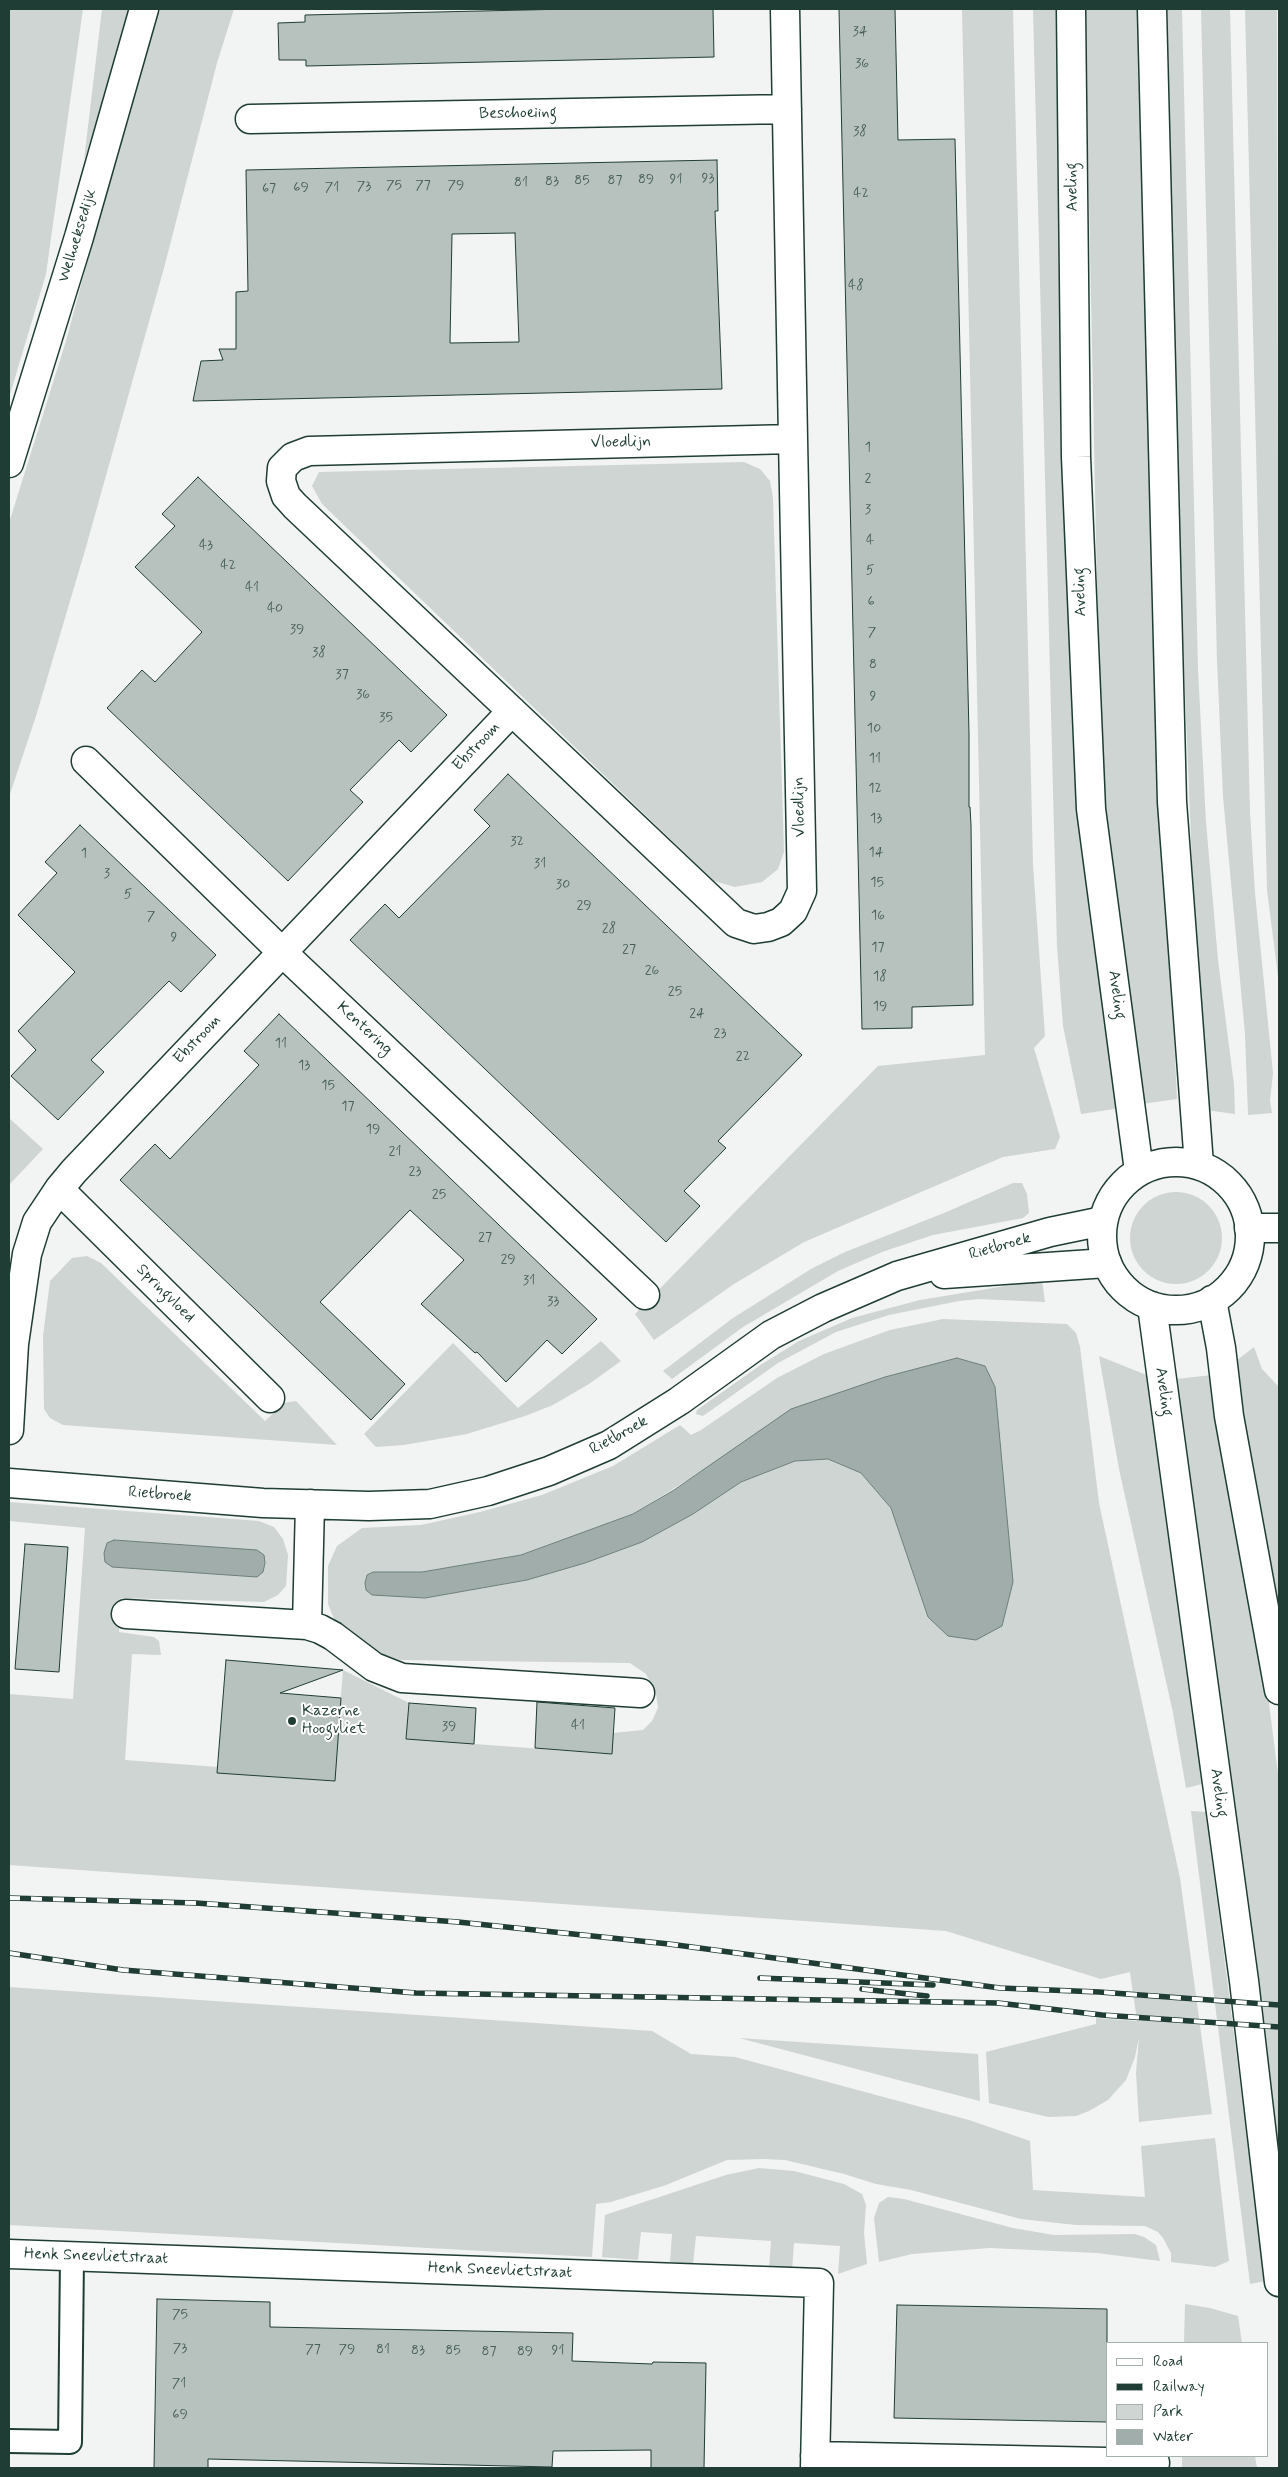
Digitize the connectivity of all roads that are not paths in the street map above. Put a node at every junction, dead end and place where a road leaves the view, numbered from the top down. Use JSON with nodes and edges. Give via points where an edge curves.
{"nodes":[{"id":1,"x":144,"y":9,"type":"edge"},
{"id":2,"x":785,"y":9,"type":"edge"},
{"id":3,"x":1071,"y":9,"type":"edge"},
{"id":4,"x":1152,"y":9,"type":"edge"},
{"id":5,"x":787,"y":109,"type":"junction"},
{"id":6,"x":250,"y":119,"type":"dead end"},
{"id":7,"x":793,"y":439,"type":"junction"},
{"id":8,"x":9,"y":463,"type":"edge"},
{"id":9,"x":512,"y":711,"type":"junction"},
{"id":10,"x":86,"y":761,"type":"dead end"},
{"id":11,"x":282,"y":952,"type":"junction"},
{"id":12,"x":1199,"y":1165,"type":"junction"},
{"id":13,"x":1139,"y":1171,"type":"junction"},
{"id":14,"x":59,"y":1189,"type":"junction"},
{"id":15,"x":1103,"y":1221,"type":"junction"},
{"id":16,"x":1249,"y":1228,"type":"junction"},
{"id":17,"x":1279,"y":1228,"type":"edge"},
{"id":18,"x":1107,"y":1263,"type":"junction"},
{"id":19,"x":898,"y":1276,"type":"junction"},
{"id":20,"x":646,"y":1295,"type":"dead end"},
{"id":21,"x":1212,"y":1300,"type":"junction"},
{"id":22,"x":1152,"y":1306,"type":"junction"},
{"id":23,"x":270,"y":1398,"type":"dead end"},
{"id":24,"x":9,"y":1430,"type":"edge"},
{"id":25,"x":9,"y":1483,"type":"edge"},
{"id":26,"x":310,"y":1504,"type":"junction"},
{"id":27,"x":126,"y":1614,"type":"dead end"},
{"id":28,"x":307,"y":1625,"type":"junction"},
{"id":29,"x":1279,"y":1690,"type":"edge"},
{"id":30,"x":640,"y":1693,"type":"dead end"},
{"id":31,"x":9,"y":2254,"type":"edge"},
{"id":32,"x":72,"y":2256,"type":"junction"},
{"id":33,"x":1279,"y":2282,"type":"edge"},
{"id":34,"x":9,"y":2441,"type":"edge"},
{"id":35,"x":815,"y":2462,"type":"edge"},
{"id":36,"x":1155,"y":2462,"type":"dead end"}],
"edges":[{"from":1,"to":8,"type":"street","name":"Welhoeksedijk","via":[[79,237]]},
{"from":2,"to":5,"type":"street"},
{"from":3,"to":13,"type":"street","name":"Aveling","via":[[1076,457],[1091,809]]},
{"from":4,"to":12,"type":"street","via":[[1172,802]]},
{"from":5,"to":6,"type":"street","name":"Beschoeiing"},
{"from":5,"to":7,"type":"street"},
{"from":7,"to":9,"type":"street","name":"Vloedlijn","via":[[802,891],[793,911],[781,922],[768,927],[754,929],[736,923]]},
{"from":7,"to":9,"type":"street","name":"Vloedlijn","via":[[309,451],[293,457],[282,468],[281,481],[286,496]]},
{"from":9,"to":11,"type":"street","name":"Ebstroom"},
{"from":10,"to":11,"type":"street","name":"Kentering"},
{"from":11,"to":14,"type":"street","name":"Ebstroom"},
{"from":11,"to":20,"type":"street","name":"Kentering"},
{"from":12,"to":13,"type":"street","via":[[1163,1163]]},
{"from":12,"to":16,"type":"street","via":[[1219,1176],[1234,1190],[1244,1208]]},
{"from":13,"to":15,"type":"street","via":[[1115,1192]]},
{"from":14,"to":23,"type":"street","name":"Springvloed"},
{"from":14,"to":24,"type":"street","name":"Ebstroom","via":[[37,1222],[27,1254],[14,1344]]},
{"from":15,"to":18,"type":"street","via":[[1102,1245]]},
{"from":15,"to":19,"type":"street","name":"Rietbroek","via":[[1050,1232]]},
{"from":16,"to":17,"type":"street"},
{"from":16,"to":21,"type":"street","via":[[1249,1247],[1243,1266],[1233,1282]]},
{"from":18,"to":19,"type":"street","name":"Rietbroek"},
{"from":18,"to":22,"type":"street","via":[[1127,1291]]},
{"from":19,"to":26,"type":"street","name":"Rietbroek","via":[[823,1308],[771,1335],[680,1401],[617,1440],[549,1471],[488,1491],[430,1504]]},
{"from":21,"to":22,"type":"street","via":[[1183,1309]]},
{"from":21,"to":29,"type":"street","via":[[1229,1416]]},
{"from":22,"to":33,"type":"street","name":"Aveling","via":[[1242,1972]]},
{"from":25,"to":26,"type":"street","name":"Rietbroek"},
{"from":26,"to":28,"type":"street"},
{"from":27,"to":28,"type":"street"},
{"from":28,"to":30,"type":"street","via":[[332,1636],[374,1667],[402,1678]]},
{"from":31,"to":32,"type":"street","name":"Henk Sneevlietstraat"},
{"from":32,"to":34,"type":"lane","via":[[70,2442]]},
{"from":32,"to":35,"type":"street","name":"Henk Sneevlietstraat","via":[[819,2283]]},
{"from":35,"to":36,"type":"street","name":"Henk Sneevlietstraat"}]}
